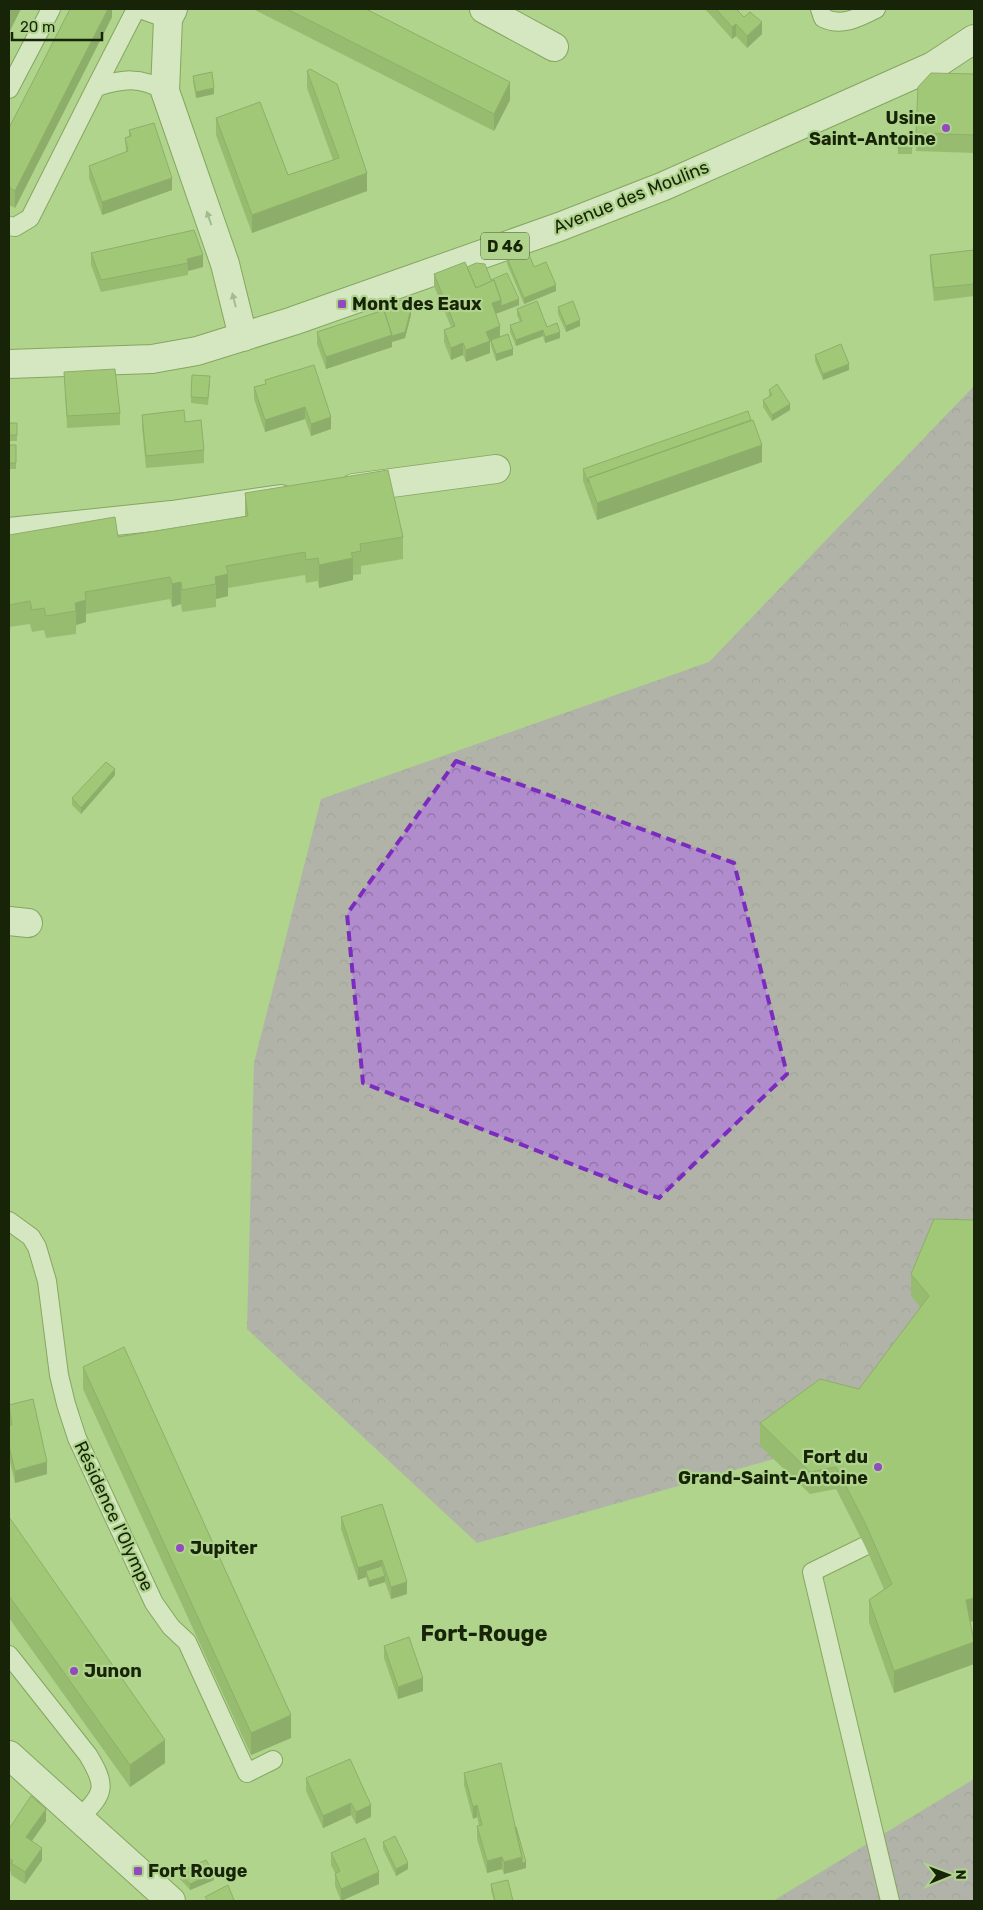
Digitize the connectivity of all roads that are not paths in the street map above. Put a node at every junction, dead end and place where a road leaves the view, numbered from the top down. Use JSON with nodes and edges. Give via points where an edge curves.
{"nodes":[{"id":1,"x":51,"y":9,"type":"edge"},
{"id":2,"x":136,"y":9,"type":"edge"},
{"id":3,"x":140,"y":9,"type":"edge"},
{"id":4,"x":820,"y":9,"type":"edge"},
{"id":5,"x":876,"y":9,"type":"edge"},
{"id":6,"x":494,"y":11,"type":"edge"},
{"id":7,"x":171,"y":14,"type":"edge"},
{"id":8,"x":974,"y":39,"type":"edge"},
{"id":9,"x":554,"y":47,"type":"dead end"},
{"id":10,"x":96,"y":87,"type":"junction"},
{"id":11,"x":9,"y":90,"type":"edge"},
{"id":12,"x":165,"y":92,"type":"junction"},
{"id":13,"x":9,"y":226,"type":"edge"},
{"id":14,"x":243,"y":337,"type":"junction"},
{"id":15,"x":9,"y":364,"type":"edge"},
{"id":16,"x":496,"y":469,"type":"dead end"},
{"id":17,"x":9,"y":532,"type":"edge"},
{"id":18,"x":9,"y":1221,"type":"edge"},
{"id":19,"x":865,"y":1546,"type":"edge"},
{"id":20,"x":9,"y":1654,"type":"edge"},
{"id":21,"x":9,"y":1755,"type":"edge"},
{"id":22,"x":273,"y":1760,"type":"dead end"},
{"id":23,"x":80,"y":1817,"type":"junction"},
{"id":24,"x":171,"y":1901,"type":"edge"},
{"id":25,"x":890,"y":1901,"type":"edge"}],
"edges":[{"from":1,"to":11,"type":"lane"},
{"from":2,"to":10,"type":"lane"},
{"from":3,"to":7,"type":"lane"},
{"from":4,"to":5,"type":"lane","via":[[823,18],[833,23],[853,20]]},
{"from":6,"to":9,"type":"street"},
{"from":7,"to":12,"type":"street"},
{"from":8,"to":14,"type":"street","name":"Avenue des Moulins","number":"D 46","via":[[933,66],[664,186],[559,227]]},
{"from":10,"to":12,"type":"lane","via":[[121,79],[150,82]]},
{"from":10,"to":13,"type":"lane","via":[[30,218],[15,227]]},
{"from":14,"to":12,"type":"street","one_way":true,"via":[[225,264]]},
{"from":14,"to":15,"type":"street","name":"Avenue des Moulins","number":"D 46","via":[[197,351],[152,359]]},
{"from":16,"to":17,"type":"street","via":[[172,515]]},
{"from":18,"to":22,"type":"lane","name":"Résidence l'Olympe","via":[[31,1237],[37,1247],[46,1281],[59,1375],[77,1438],[154,1603],[171,1627],[187,1642],[247,1773]]},
{"from":19,"to":25,"type":"lane","via":[[812,1572]]},
{"from":20,"to":23,"type":"lane","via":[[88,1755],[102,1782],[95,1803]]},
{"from":21,"to":23,"type":"street"},
{"from":23,"to":24,"type":"street"}]}
